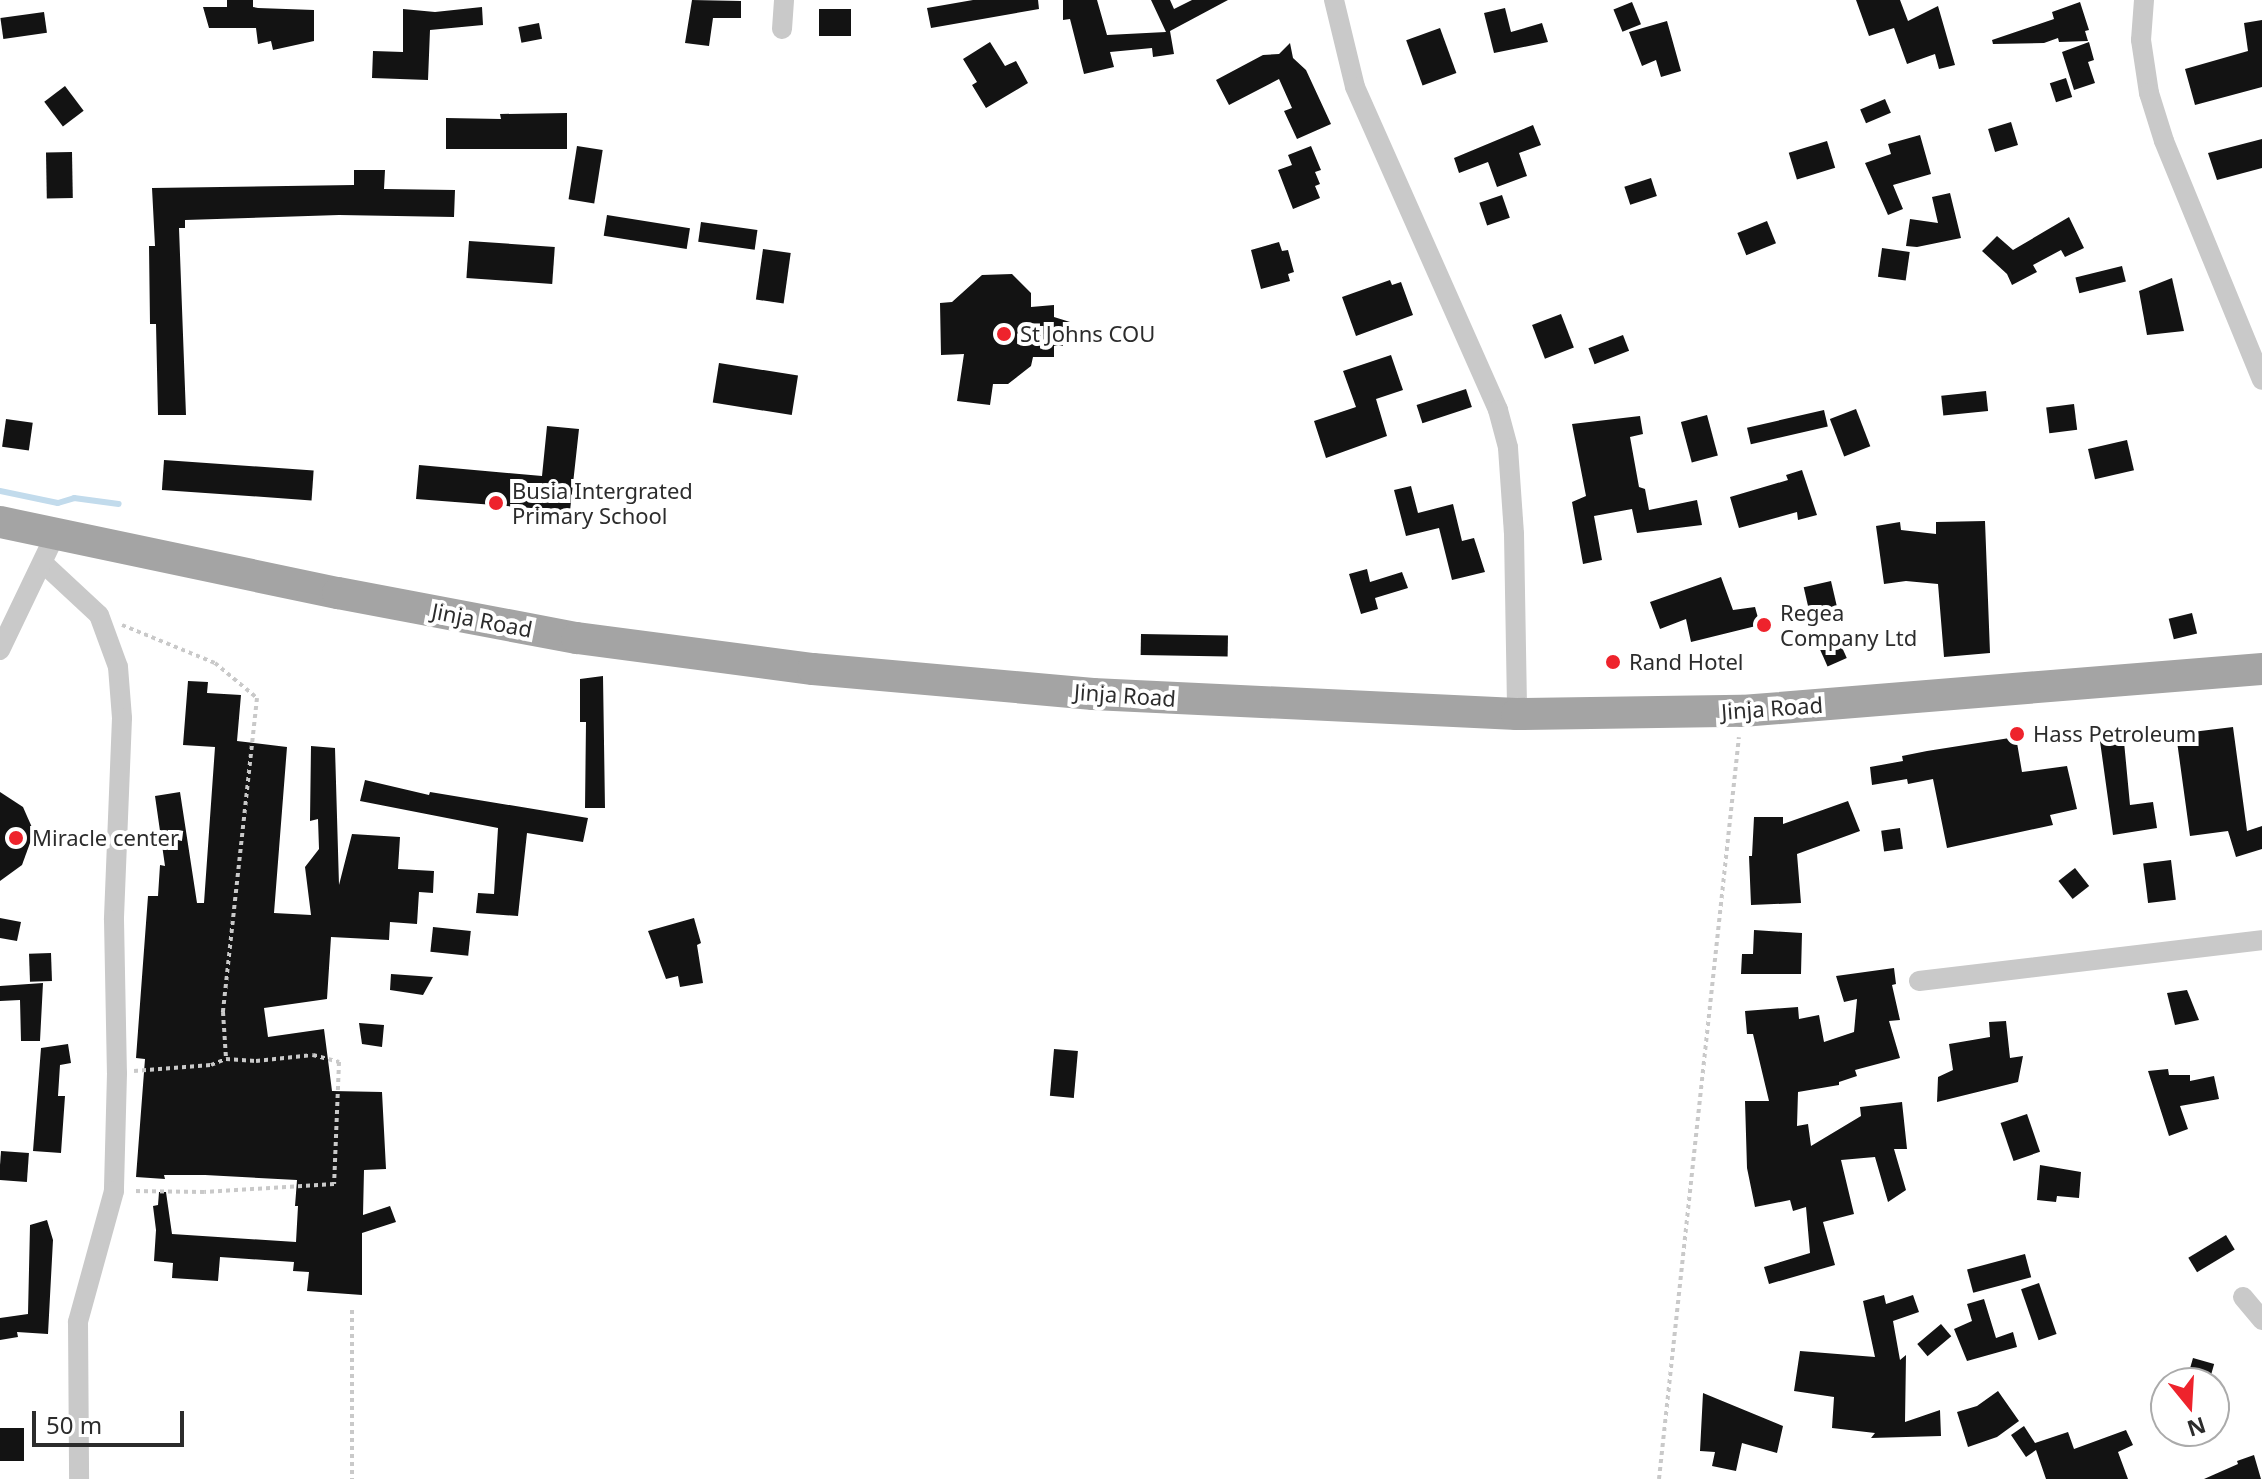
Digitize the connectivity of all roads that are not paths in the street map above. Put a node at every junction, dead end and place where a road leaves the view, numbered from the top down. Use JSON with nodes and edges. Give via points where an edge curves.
{"nodes":[{"id":1,"x":784,"y":0,"type":"edge"},
{"id":2,"x":1334,"y":0,"type":"edge"},
{"id":3,"x":2144,"y":0,"type":"edge"},
{"id":4,"x":782,"y":29,"type":"dead end"},
{"id":5,"x":2262,"y":380,"type":"edge"},
{"id":6,"x":0,"y":522,"type":"edge"},
{"id":7,"x":56,"y":533,"type":"junction"},
{"id":8,"x":43,"y":563,"type":"junction"},
{"id":9,"x":0,"y":650,"type":"edge"},
{"id":10,"x":2262,"y":669,"type":"edge"},
{"id":11,"x":1517,"y":714,"type":"junction"},
{"id":12,"x":2262,"y":940,"type":"edge"},
{"id":13,"x":1919,"y":981,"type":"dead end"},
{"id":14,"x":2243,"y":1297,"type":"dead end"},
{"id":15,"x":2262,"y":1320,"type":"edge"},
{"id":16,"x":79,"y":1479,"type":"edge"}],
"edges":[{"from":1,"to":4,"type":"street"},
{"from":2,"to":11,"type":"street","via":[[1355,87],[1498,410],[1508,448]]},
{"from":3,"to":5,"type":"street","via":[[2141,40],[2149,93]]},
{"from":6,"to":7,"type":"main road","name":"Jinja Road"},
{"from":7,"to":8,"type":"street"},
{"from":7,"to":11,"type":"main road","name":"Jinja Road","via":[[565,636],[813,669],[1093,694]]},
{"from":8,"to":9,"type":"street"},
{"from":8,"to":16,"type":"street","via":[[99,615],[118,667],[122,718],[114,920],[114,1191],[78,1322]]},
{"from":10,"to":11,"type":"main road","name":"Jinja Road","via":[[1742,711]]},
{"from":12,"to":13,"type":"street"},
{"from":14,"to":15,"type":"street"}]}
